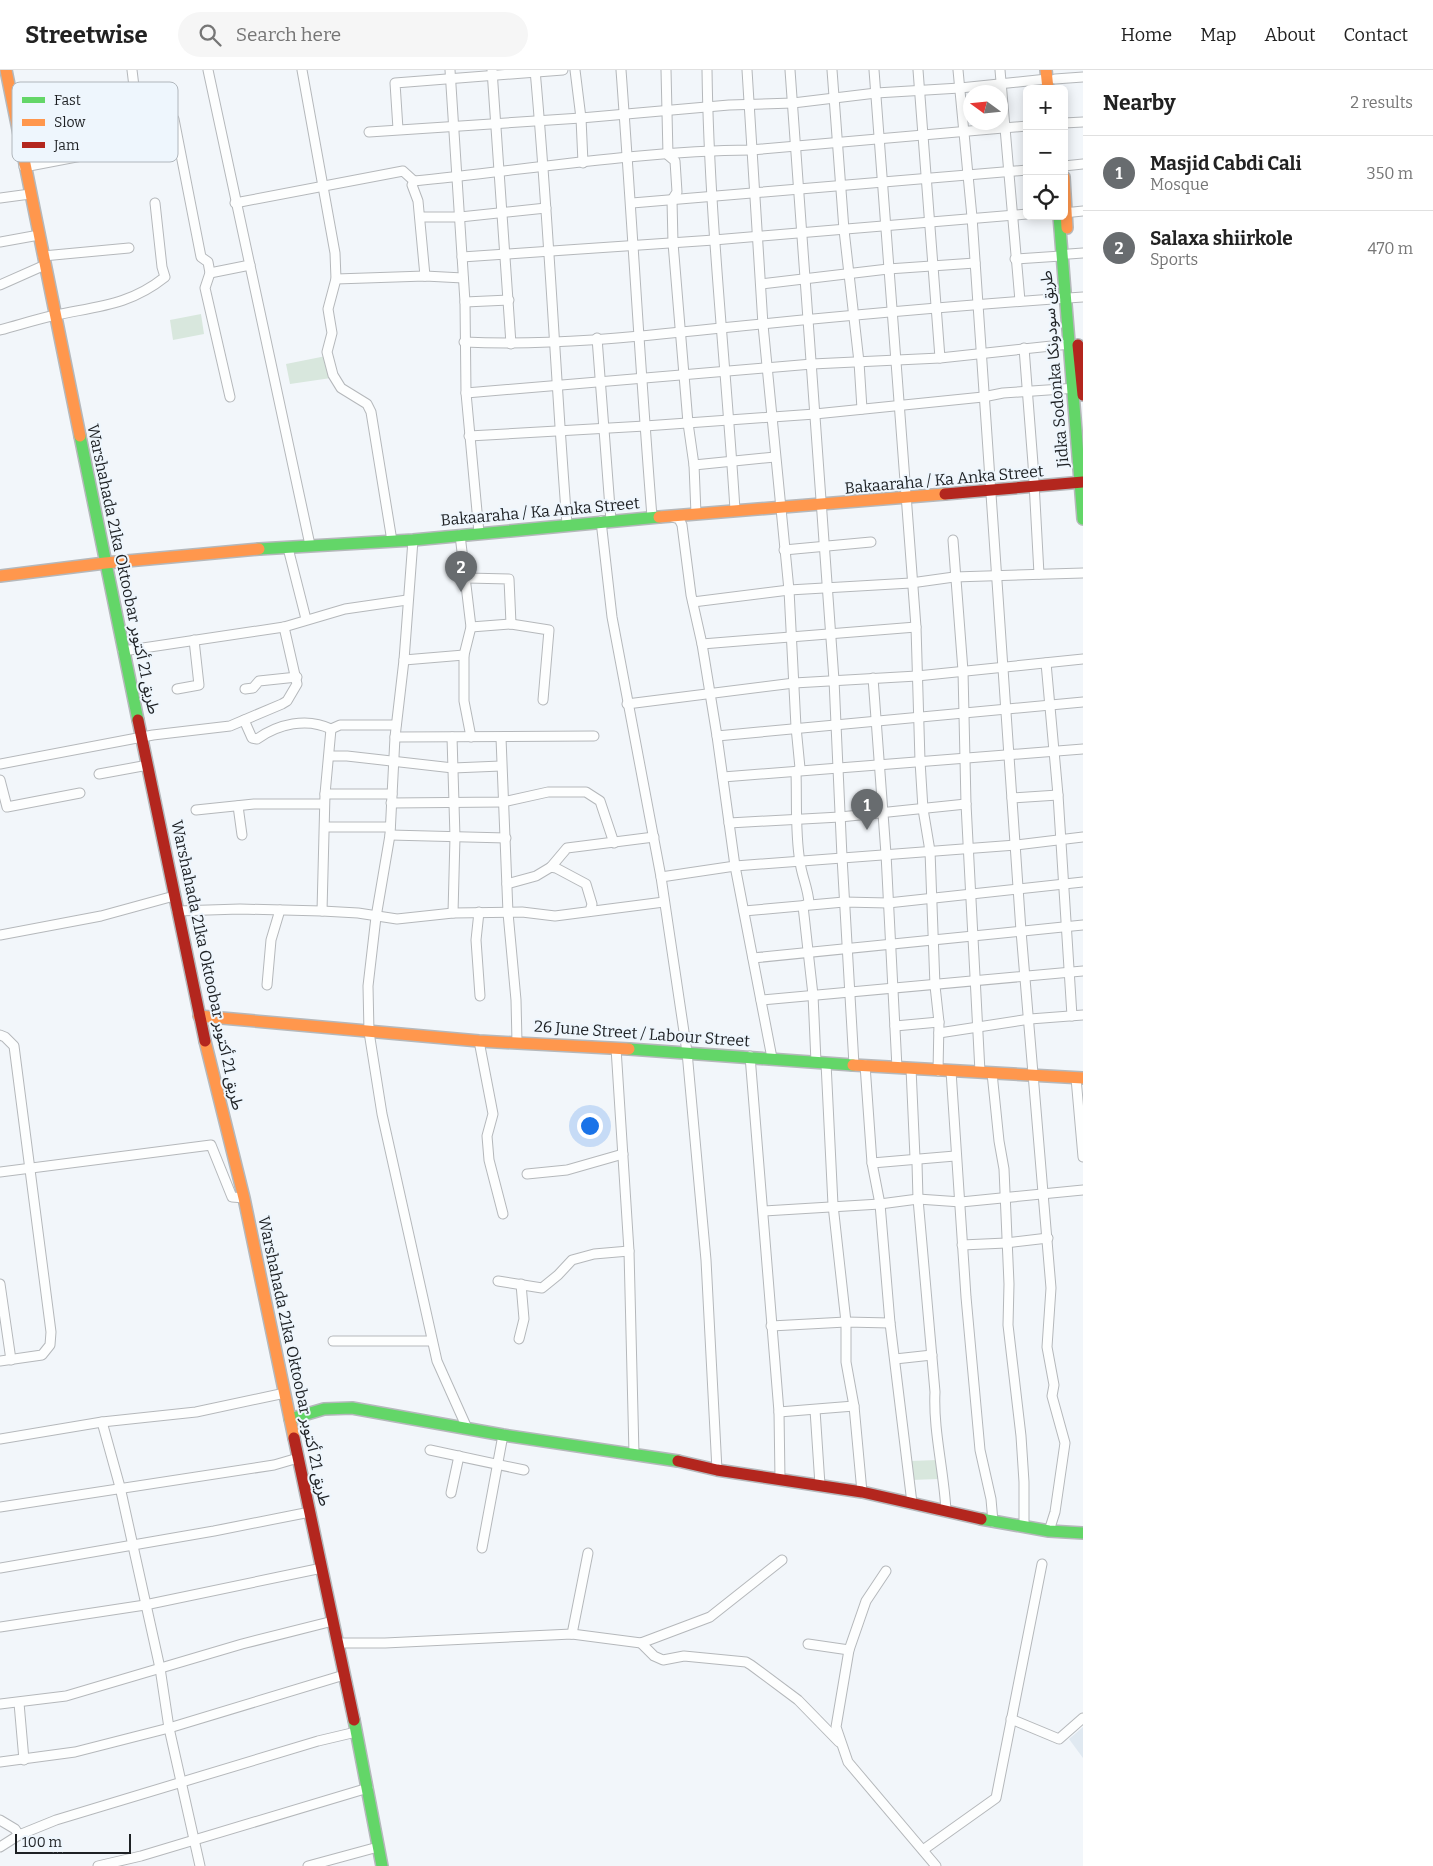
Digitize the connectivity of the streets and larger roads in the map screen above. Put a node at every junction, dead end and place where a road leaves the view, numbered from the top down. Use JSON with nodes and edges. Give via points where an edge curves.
{"nodes":[{"id":1,"x":208,"y":70,"type":"edge"},
{"id":2,"x":302,"y":70,"type":"edge"},
{"id":3,"x":563,"y":70,"type":"edge"},
{"id":4,"x":575,"y":70,"type":"edge"},
{"id":5,"x":621,"y":70,"type":"edge"},
{"id":6,"x":666,"y":70,"type":"edge"},
{"id":7,"x":707,"y":70,"type":"edge"},
{"id":8,"x":747,"y":70,"type":"edge"},
{"id":9,"x":790,"y":70,"type":"edge"},
{"id":10,"x":832,"y":70,"type":"edge"},
{"id":11,"x":874,"y":70,"type":"edge"},
{"id":12,"x":918,"y":70,"type":"edge"},
{"id":13,"x":958,"y":70,"type":"edge"},
{"id":14,"x":1000,"y":70,"type":"edge"},
{"id":15,"x":535,"y":71,"type":"edge"},
{"id":16,"x":493,"y":72,"type":"edge"},
{"id":17,"x":450,"y":74,"type":"edge"},
{"id":18,"x":1083,"y":76,"type":"edge"},
{"id":19,"x":4,"y":77,"type":"edge"},
{"id":20,"x":1051,"y":79,"type":"edge"},
{"id":21,"x":1000,"y":84,"type":"junction"},
{"id":22,"x":960,"y":88,"type":"junction"},
{"id":23,"x":918,"y":91,"type":"junction"},
{"id":24,"x":876,"y":93,"type":"junction"},
{"id":25,"x":834,"y":97,"type":"junction"},
{"id":26,"x":793,"y":103,"type":"junction"},
{"id":27,"x":750,"y":104,"type":"junction"},
{"id":28,"x":707,"y":107,"type":"junction"},
{"id":29,"x":12,"y":109,"type":"edge"},
{"id":30,"x":665,"y":110,"type":"junction"},
{"id":31,"x":624,"y":114,"type":"junction"},
{"id":32,"x":581,"y":118,"type":"junction"},
{"id":33,"x":540,"y":120,"type":"junction"},
{"id":34,"x":1083,"y":122,"type":"edge"},
{"id":35,"x":496,"y":123,"type":"junction"},
{"id":36,"x":1068,"y":123,"type":"edge"},
{"id":37,"x":453,"y":125,"type":"junction"},
{"id":38,"x":1023,"y":126,"type":"edge"},
{"id":39,"x":1008,"y":127,"type":"edge"},
{"id":40,"x":398,"y":129,"type":"junction"},
{"id":41,"x":963,"y":130,"type":"junction"},
{"id":42,"x":1004,"y":130,"type":"edge"},
{"id":43,"x":369,"y":132,"type":"dead end"},
{"id":44,"x":921,"y":134,"type":"junction"},
{"id":45,"x":880,"y":137,"type":"junction"},
{"id":46,"x":178,"y":139,"type":"edge"},
{"id":47,"x":838,"y":142,"type":"junction"},
{"id":48,"x":796,"y":146,"type":"junction"},
{"id":49,"x":751,"y":150,"type":"junction"},
{"id":50,"x":709,"y":151,"type":"junction"},
{"id":51,"x":668,"y":155,"type":"junction"},
{"id":52,"x":628,"y":158,"type":"junction"},
{"id":53,"x":23,"y":162,"type":"edge"},
{"id":54,"x":50,"y":162,"type":"edge"},
{"id":55,"x":583,"y":162,"type":"junction"},
{"id":56,"x":1083,"y":164,"type":"edge"},
{"id":57,"x":544,"y":166,"type":"junction"},
{"id":58,"x":1068,"y":166,"type":"edge"},
{"id":59,"x":24,"y":167,"type":"junction"},
{"id":60,"x":1023,"y":170,"type":"edge"},
{"id":61,"x":499,"y":172,"type":"junction"},
{"id":62,"x":1009,"y":172,"type":"junction"},
{"id":63,"x":968,"y":175,"type":"junction"},
{"id":64,"x":457,"y":178,"type":"junction"},
{"id":65,"x":926,"y":178,"type":"junction"},
{"id":66,"x":414,"y":180,"type":"junction"},
{"id":67,"x":884,"y":181,"type":"junction"},
{"id":68,"x":324,"y":185,"type":"junction"},
{"id":69,"x":842,"y":185,"type":"junction"},
{"id":70,"x":799,"y":188,"type":"junction"},
{"id":71,"x":30,"y":194,"type":"junction"},
{"id":72,"x":754,"y":194,"type":"junction"},
{"id":73,"x":712,"y":196,"type":"junction"},
{"id":74,"x":0,"y":198,"type":"edge"},
{"id":75,"x":672,"y":200,"type":"junction"},
{"id":76,"x":632,"y":202,"type":"junction"},
{"id":77,"x":155,"y":203,"type":"dead end"},
{"id":78,"x":235,"y":203,"type":"junction"},
{"id":79,"x":546,"y":208,"type":"junction"},
{"id":80,"x":1083,"y":211,"type":"edge"},
{"id":81,"x":503,"y":212,"type":"junction"},
{"id":82,"x":1068,"y":213,"type":"edge"},
{"id":83,"x":1023,"y":214,"type":"edge"},
{"id":84,"x":1012,"y":215,"type":"junction"},
{"id":85,"x":420,"y":217,"type":"junction"},
{"id":86,"x":460,"y":217,"type":"junction"},
{"id":87,"x":972,"y":217,"type":"junction"},
{"id":88,"x":1063,"y":220,"type":"edge"},
{"id":89,"x":929,"y":222,"type":"junction"},
{"id":90,"x":886,"y":225,"type":"junction"},
{"id":91,"x":844,"y":230,"type":"junction"},
{"id":92,"x":801,"y":233,"type":"junction"},
{"id":93,"x":38,"y":235,"type":"junction"},
{"id":94,"x":758,"y":236,"type":"junction"},
{"id":95,"x":714,"y":240,"type":"junction"},
{"id":96,"x":0,"y":242,"type":"edge"},
{"id":97,"x":673,"y":243,"type":"junction"},
{"id":98,"x":634,"y":245,"type":"junction"},
{"id":99,"x":129,"y":248,"type":"dead end"},
{"id":100,"x":550,"y":252,"type":"junction"},
{"id":101,"x":1083,"y":253,"type":"edge"},
{"id":102,"x":506,"y":255,"type":"junction"},
{"id":103,"x":1065,"y":255,"type":"junction"},
{"id":104,"x":462,"y":257,"type":"junction"},
{"id":105,"x":1016,"y":259,"type":"junction"},
{"id":106,"x":44,"y":261,"type":"junction"},
{"id":107,"x":975,"y":263,"type":"junction"},
{"id":108,"x":250,"y":265,"type":"junction"},
{"id":109,"x":931,"y":267,"type":"junction"},
{"id":110,"x":888,"y":269,"type":"junction"},
{"id":111,"x":210,"y":273,"type":"junction"},
{"id":112,"x":850,"y":274,"type":"junction"},
{"id":113,"x":425,"y":276,"type":"junction"},
{"id":114,"x":464,"y":278,"type":"junction"},
{"id":115,"x":806,"y":278,"type":"junction"},
{"id":116,"x":336,"y":279,"type":"junction"},
{"id":117,"x":761,"y":284,"type":"junction"},
{"id":118,"x":0,"y":285,"type":"edge"},
{"id":119,"x":1073,"y":297,"type":"edge"},
{"id":120,"x":509,"y":300,"type":"junction"},
{"id":121,"x":1020,"y":301,"type":"junction"},
{"id":122,"x":465,"y":302,"type":"junction"},
{"id":123,"x":978,"y":305,"type":"junction"},
{"id":124,"x":935,"y":309,"type":"junction"},
{"id":125,"x":891,"y":311,"type":"junction"},
{"id":126,"x":56,"y":315,"type":"junction"},
{"id":127,"x":853,"y":316,"type":"junction"},
{"id":128,"x":808,"y":321,"type":"junction"},
{"id":129,"x":763,"y":324,"type":"junction"},
{"id":130,"x":721,"y":328,"type":"junction"},
{"id":131,"x":0,"y":330,"type":"edge"},
{"id":132,"x":681,"y":333,"type":"junction"},
{"id":133,"x":638,"y":336,"type":"junction"},
{"id":134,"x":597,"y":338,"type":"junction"},
{"id":135,"x":554,"y":341,"type":"junction"},
{"id":136,"x":464,"y":342,"type":"junction"},
{"id":137,"x":511,"y":344,"type":"junction"},
{"id":138,"x":1070,"y":344,"type":"junction"},
{"id":139,"x":1024,"y":348,"type":"junction"},
{"id":140,"x":982,"y":352,"type":"junction"},
{"id":141,"x":940,"y":358,"type":"junction"},
{"id":142,"x":897,"y":360,"type":"junction"},
{"id":143,"x":859,"y":362,"type":"junction"},
{"id":144,"x":812,"y":364,"type":"junction"},
{"id":145,"x":768,"y":368,"type":"junction"},
{"id":146,"x":725,"y":371,"type":"junction"},
{"id":147,"x":684,"y":375,"type":"junction"},
{"id":148,"x":642,"y":378,"type":"junction"},
{"id":149,"x":599,"y":382,"type":"junction"},
{"id":150,"x":557,"y":385,"type":"junction"},
{"id":151,"x":1079,"y":388,"type":"edge"},
{"id":152,"x":1027,"y":392,"type":"junction"},
{"id":153,"x":466,"y":394,"type":"junction"},
{"id":154,"x":1083,"y":395,"type":"edge"},
{"id":155,"x":230,"y":397,"type":"dead end"},
{"id":156,"x":983,"y":397,"type":"junction"},
{"id":157,"x":900,"y":405,"type":"junction"},
{"id":158,"x":862,"y":408,"type":"junction"},
{"id":159,"x":816,"y":414,"type":"junction"},
{"id":160,"x":772,"y":416,"type":"junction"},
{"id":161,"x":729,"y":418,"type":"junction"},
{"id":162,"x":688,"y":423,"type":"junction"},
{"id":163,"x":645,"y":426,"type":"junction"},
{"id":164,"x":602,"y":430,"type":"junction"},
{"id":165,"x":559,"y":432,"type":"junction"},
{"id":166,"x":469,"y":436,"type":"junction"},
{"id":167,"x":775,"y":457,"type":"junction"},
{"id":168,"x":732,"y":461,"type":"junction"},
{"id":169,"x":694,"y":465,"type":"junction"},
{"id":170,"x":1082,"y":482,"type":"edge"},
{"id":171,"x":1034,"y":488,"type":"junction"},
{"id":172,"x":990,"y":490,"type":"junction"},
{"id":173,"x":906,"y":498,"type":"junction"},
{"id":174,"x":821,"y":505,"type":"junction"},
{"id":175,"x":781,"y":508,"type":"junction"},
{"id":176,"x":735,"y":510,"type":"junction"},
{"id":177,"x":696,"y":514,"type":"junction"},
{"id":178,"x":671,"y":516,"type":"junction"},
{"id":179,"x":652,"y":517,"type":"junction"},
{"id":180,"x":1083,"y":519,"type":"edge"},
{"id":181,"x":606,"y":521,"type":"junction"},
{"id":182,"x":567,"y":524,"type":"junction"},
{"id":183,"x":479,"y":533,"type":"junction"},
{"id":184,"x":460,"y":535,"type":"junction"},
{"id":185,"x":413,"y":540,"type":"junction"},
{"id":186,"x":953,"y":540,"type":"dead end"},
{"id":187,"x":392,"y":541,"type":"junction"},
{"id":188,"x":871,"y":542,"type":"dead end"},
{"id":189,"x":310,"y":545,"type":"junction"},
{"id":190,"x":825,"y":546,"type":"junction"},
{"id":191,"x":288,"y":548,"type":"junction"},
{"id":192,"x":784,"y":550,"type":"junction"},
{"id":193,"x":105,"y":563,"type":"junction"},
{"id":194,"x":1083,"y":573,"type":"edge"},
{"id":195,"x":1039,"y":574,"type":"junction"},
{"id":196,"x":0,"y":576,"type":"edge"},
{"id":197,"x":997,"y":576,"type":"junction"},
{"id":198,"x":954,"y":577,"type":"junction"},
{"id":199,"x":467,"y":578,"type":"junction"},
{"id":200,"x":911,"y":583,"type":"junction"},
{"id":201,"x":827,"y":588,"type":"junction"},
{"id":202,"x":789,"y":590,"type":"junction"},
{"id":203,"x":408,"y":600,"type":"junction"},
{"id":204,"x":693,"y":602,"type":"junction"},
{"id":205,"x":306,"y":619,"type":"junction"},
{"id":206,"x":511,"y":624,"type":"junction"},
{"id":207,"x":284,"y":627,"type":"junction"},
{"id":208,"x":916,"y":627,"type":"junction"},
{"id":209,"x":471,"y":628,"type":"junction"},
{"id":210,"x":830,"y":636,"type":"junction"},
{"id":211,"x":792,"y":638,"type":"junction"},
{"id":212,"x":194,"y":640,"type":"junction"},
{"id":213,"x":702,"y":644,"type":"junction"},
{"id":214,"x":123,"y":651,"type":"junction"},
{"id":215,"x":464,"y":655,"type":"junction"},
{"id":216,"x":1083,"y":659,"type":"edge"},
{"id":217,"x":404,"y":660,"type":"junction"},
{"id":218,"x":1046,"y":663,"type":"junction"},
{"id":219,"x":1003,"y":667,"type":"junction"},
{"id":220,"x":962,"y":671,"type":"junction"},
{"id":221,"x":917,"y":676,"type":"junction"},
{"id":222,"x":297,"y":677,"type":"junction"},
{"id":223,"x":873,"y":678,"type":"junction"},
{"id":224,"x":834,"y":680,"type":"junction"},
{"id":225,"x":794,"y":683,"type":"junction"},
{"id":226,"x":177,"y":689,"type":"dead end"},
{"id":227,"x":245,"y":689,"type":"dead end"},
{"id":228,"x":709,"y":692,"type":"junction"},
{"id":229,"x":543,"y":700,"type":"dead end"},
{"id":230,"x":1083,"y":702,"type":"edge"},
{"id":231,"x":627,"y":704,"type":"junction"},
{"id":232,"x":1049,"y":705,"type":"junction"},
{"id":233,"x":1008,"y":710,"type":"junction"},
{"id":234,"x":964,"y":712,"type":"junction"},
{"id":235,"x":919,"y":718,"type":"junction"},
{"id":236,"x":244,"y":720,"type":"junction"},
{"id":237,"x":877,"y":721,"type":"junction"},
{"id":238,"x":837,"y":723,"type":"junction"},
{"id":239,"x":396,"y":725,"type":"junction"},
{"id":240,"x":796,"y":727,"type":"junction"},
{"id":241,"x":331,"y":729,"type":"junction"},
{"id":242,"x":142,"y":736,"type":"junction"},
{"id":243,"x":594,"y":736,"type":"dead end"},
{"id":244,"x":717,"y":736,"type":"junction"},
{"id":245,"x":395,"y":737,"type":"junction"},
{"id":246,"x":452,"y":737,"type":"junction"},
{"id":247,"x":471,"y":737,"type":"junction"},
{"id":248,"x":501,"y":738,"type":"junction"},
{"id":249,"x":1083,"y":749,"type":"edge"},
{"id":250,"x":1053,"y":752,"type":"junction"},
{"id":251,"x":1010,"y":754,"type":"junction"},
{"id":252,"x":330,"y":756,"type":"junction"},
{"id":253,"x":966,"y":757,"type":"junction"},
{"id":254,"x":920,"y":761,"type":"junction"},
{"id":255,"x":394,"y":762,"type":"junction"},
{"id":256,"x":0,"y":764,"type":"edge"},
{"id":257,"x":148,"y":765,"type":"junction"},
{"id":258,"x":878,"y":765,"type":"junction"},
{"id":259,"x":501,"y":766,"type":"junction"},
{"id":260,"x":453,"y":768,"type":"junction"},
{"id":261,"x":837,"y":768,"type":"junction"},
{"id":262,"x":796,"y":772,"type":"junction"},
{"id":263,"x":99,"y":774,"type":"dead end"},
{"id":264,"x":723,"y":777,"type":"junction"},
{"id":265,"x":0,"y":780,"type":"edge"},
{"id":266,"x":80,"y":793,"type":"dead end"},
{"id":267,"x":325,"y":794,"type":"junction"},
{"id":268,"x":1058,"y":795,"type":"junction"},
{"id":269,"x":1012,"y":798,"type":"junction"},
{"id":270,"x":392,"y":799,"type":"junction"},
{"id":271,"x":504,"y":802,"type":"junction"},
{"id":272,"x":324,"y":804,"type":"junction"},
{"id":273,"x":454,"y":804,"type":"junction"},
{"id":274,"x":966,"y":804,"type":"junction"},
{"id":275,"x":238,"y":806,"type":"junction"},
{"id":276,"x":923,"y":809,"type":"junction"},
{"id":277,"x":196,"y":810,"type":"dead end"},
{"id":278,"x":883,"y":812,"type":"junction"},
{"id":279,"x":840,"y":817,"type":"junction"},
{"id":280,"x":798,"y":819,"type":"junction"},
{"id":281,"x":729,"y":823,"type":"junction"},
{"id":282,"x":326,"y":827,"type":"junction"},
{"id":283,"x":390,"y":831,"type":"junction"},
{"id":284,"x":242,"y":834,"type":"dead end"},
{"id":285,"x":455,"y":837,"type":"junction"},
{"id":286,"x":654,"y":837,"type":"junction"},
{"id":287,"x":1083,"y":837,"type":"edge"},
{"id":288,"x":506,"y":838,"type":"junction"},
{"id":289,"x":1059,"y":840,"type":"junction"},
{"id":290,"x":614,"y":843,"type":"junction"},
{"id":291,"x":1016,"y":845,"type":"junction"},
{"id":292,"x":969,"y":848,"type":"junction"},
{"id":293,"x":930,"y":851,"type":"junction"},
{"id":294,"x":886,"y":854,"type":"junction"},
{"id":295,"x":842,"y":857,"type":"junction"},
{"id":296,"x":799,"y":861,"type":"junction"},
{"id":297,"x":735,"y":866,"type":"junction"},
{"id":298,"x":551,"y":867,"type":"junction"},
{"id":299,"x":661,"y":877,"type":"junction"},
{"id":300,"x":1083,"y":882,"type":"edge"},
{"id":301,"x":507,"y":884,"type":"junction"},
{"id":302,"x":1062,"y":885,"type":"junction"},
{"id":303,"x":1019,"y":890,"type":"junction"},
{"id":304,"x":972,"y":894,"type":"junction"},
{"id":305,"x":174,"y":896,"type":"junction"},
{"id":306,"x":930,"y":898,"type":"junction"},
{"id":307,"x":664,"y":902,"type":"junction"},
{"id":308,"x":844,"y":902,"type":"junction"},
{"id":309,"x":888,"y":902,"type":"junction"},
{"id":310,"x":803,"y":906,"type":"junction"},
{"id":311,"x":280,"y":910,"type":"junction"},
{"id":312,"x":177,"y":911,"type":"junction"},
{"id":313,"x":322,"y":911,"type":"junction"},
{"id":314,"x":590,"y":911,"type":"junction"},
{"id":315,"x":744,"y":911,"type":"junction"},
{"id":316,"x":479,"y":912,"type":"junction"},
{"id":317,"x":453,"y":913,"type":"junction"},
{"id":318,"x":508,"y":913,"type":"junction"},
{"id":319,"x":376,"y":917,"type":"junction"},
{"id":320,"x":1083,"y":925,"type":"edge"},
{"id":321,"x":1065,"y":927,"type":"junction"},
{"id":322,"x":1021,"y":932,"type":"junction"},
{"id":323,"x":0,"y":935,"type":"edge"},
{"id":324,"x":973,"y":936,"type":"junction"},
{"id":325,"x":934,"y":941,"type":"junction"},
{"id":326,"x":890,"y":944,"type":"junction"},
{"id":327,"x":848,"y":948,"type":"junction"},
{"id":328,"x":808,"y":954,"type":"junction"},
{"id":329,"x":753,"y":958,"type":"junction"},
{"id":330,"x":1083,"y":970,"type":"edge"},
{"id":331,"x":1068,"y":972,"type":"junction"},
{"id":332,"x":1025,"y":978,"type":"junction"},
{"id":333,"x":976,"y":980,"type":"junction"},
{"id":334,"x":267,"y":985,"type":"dead end"},
{"id":335,"x":935,"y":986,"type":"junction"},
{"id":336,"x":894,"y":989,"type":"junction"},
{"id":337,"x":850,"y":992,"type":"junction"},
{"id":338,"x":812,"y":994,"type":"junction"},
{"id":339,"x":480,"y":996,"type":"dead end"},
{"id":340,"x":761,"y":1000,"type":"junction"},
{"id":341,"x":1083,"y":1015,"type":"edge"},
{"id":342,"x":200,"y":1016,"type":"junction"},
{"id":343,"x":1072,"y":1016,"type":"junction"},
{"id":344,"x":1030,"y":1019,"type":"junction"},
{"id":345,"x":939,"y":1022,"type":"junction"},
{"id":346,"x":895,"y":1026,"type":"junction"},
{"id":347,"x":978,"y":1028,"type":"junction"},
{"id":348,"x":369,"y":1032,"type":"junction"},
{"id":349,"x":939,"y":1032,"type":"junction"},
{"id":350,"x":0,"y":1034,"type":"edge"},
{"id":351,"x":479,"y":1041,"type":"junction"},
{"id":352,"x":517,"y":1042,"type":"junction"},
{"id":353,"x":616,"y":1048,"type":"junction"},
{"id":354,"x":687,"y":1052,"type":"junction"},
{"id":355,"x":750,"y":1056,"type":"junction"},
{"id":356,"x":772,"y":1058,"type":"junction"},
{"id":357,"x":821,"y":1062,"type":"junction"},
{"id":358,"x":860,"y":1065,"type":"junction"},
{"id":359,"x":897,"y":1068,"type":"junction"},
{"id":360,"x":910,"y":1068,"type":"junction"},
{"id":361,"x":938,"y":1070,"type":"junction"},
{"id":362,"x":951,"y":1071,"type":"junction"},
{"id":363,"x":986,"y":1072,"type":"junction"},
{"id":364,"x":1034,"y":1074,"type":"junction"},
{"id":365,"x":1080,"y":1078,"type":"edge"},
{"id":366,"x":623,"y":1154,"type":"junction"},
{"id":367,"x":955,"y":1156,"type":"junction"},
{"id":368,"x":1083,"y":1157,"type":"edge"},
{"id":369,"x":915,"y":1158,"type":"junction"},
{"id":370,"x":872,"y":1163,"type":"junction"},
{"id":371,"x":30,"y":1170,"type":"junction"},
{"id":372,"x":0,"y":1172,"type":"edge"},
{"id":373,"x":527,"y":1174,"type":"dead end"},
{"id":374,"x":1083,"y":1190,"type":"edge"},
{"id":375,"x":1042,"y":1192,"type":"junction"},
{"id":376,"x":1005,"y":1197,"type":"junction"},
{"id":377,"x":244,"y":1198,"type":"junction"},
{"id":378,"x":918,"y":1199,"type":"junction"},
{"id":379,"x":961,"y":1202,"type":"junction"},
{"id":380,"x":880,"y":1204,"type":"junction"},
{"id":381,"x":833,"y":1205,"type":"junction"},
{"id":382,"x":764,"y":1211,"type":"junction"},
{"id":383,"x":503,"y":1214,"type":"dead end"},
{"id":384,"x":1048,"y":1238,"type":"junction"},
{"id":385,"x":1006,"y":1243,"type":"junction"},
{"id":386,"x":962,"y":1245,"type":"junction"},
{"id":387,"x":628,"y":1251,"type":"junction"},
{"id":388,"x":498,"y":1281,"type":"dead end"},
{"id":389,"x":0,"y":1284,"type":"edge"},
{"id":390,"x":521,"y":1284,"type":"junction"},
{"id":391,"x":846,"y":1322,"type":"junction"},
{"id":392,"x":890,"y":1323,"type":"junction"},
{"id":393,"x":771,"y":1326,"type":"junction"},
{"id":394,"x":519,"y":1339,"type":"dead end"},
{"id":395,"x":432,"y":1341,"type":"junction"},
{"id":396,"x":333,"y":1342,"type":"dead end"},
{"id":397,"x":932,"y":1355,"type":"junction"},
{"id":398,"x":895,"y":1359,"type":"junction"},
{"id":399,"x":11,"y":1360,"type":"junction"},
{"id":400,"x":0,"y":1361,"type":"edge"},
{"id":401,"x":285,"y":1392,"type":"junction"},
{"id":402,"x":854,"y":1406,"type":"junction"},
{"id":403,"x":815,"y":1410,"type":"junction"},
{"id":404,"x":779,"y":1412,"type":"junction"},
{"id":405,"x":290,"y":1420,"type":"junction"},
{"id":406,"x":102,"y":1422,"type":"junction"},
{"id":407,"x":467,"y":1428,"type":"junction"},
{"id":408,"x":503,"y":1435,"type":"junction"},
{"id":409,"x":0,"y":1439,"type":"edge"},
{"id":410,"x":430,"y":1450,"type":"dead end"},
{"id":411,"x":634,"y":1454,"type":"junction"},
{"id":412,"x":459,"y":1456,"type":"junction"},
{"id":413,"x":298,"y":1458,"type":"junction"},
{"id":414,"x":499,"y":1465,"type":"junction"},
{"id":415,"x":524,"y":1470,"type":"dead end"},
{"id":416,"x":717,"y":1470,"type":"junction"},
{"id":417,"x":780,"y":1478,"type":"junction"},
{"id":418,"x":820,"y":1485,"type":"junction"},
{"id":419,"x":120,"y":1487,"type":"junction"},
{"id":420,"x":862,"y":1492,"type":"junction"},
{"id":421,"x":451,"y":1493,"type":"dead end"},
{"id":422,"x":912,"y":1502,"type":"junction"},
{"id":423,"x":0,"y":1507,"type":"edge"},
{"id":424,"x":946,"y":1511,"type":"junction"},
{"id":425,"x":310,"y":1512,"type":"junction"},
{"id":426,"x":993,"y":1522,"type":"junction"},
{"id":427,"x":1024,"y":1527,"type":"junction"},
{"id":428,"x":1049,"y":1531,"type":"junction"},
{"id":429,"x":1083,"y":1533,"type":"edge"},
{"id":430,"x":133,"y":1546,"type":"junction"},
{"id":431,"x":482,"y":1548,"type":"dead end"},
{"id":432,"x":588,"y":1553,"type":"dead end"},
{"id":433,"x":782,"y":1560,"type":"dead end"},
{"id":434,"x":1042,"y":1564,"type":"dead end"},
{"id":435,"x":0,"y":1568,"type":"edge"},
{"id":436,"x":322,"y":1568,"type":"junction"},
{"id":437,"x":886,"y":1571,"type":"dead end"},
{"id":438,"x":145,"y":1605,"type":"junction"},
{"id":439,"x":333,"y":1621,"type":"junction"},
{"id":440,"x":0,"y":1628,"type":"edge"},
{"id":441,"x":572,"y":1634,"type":"junction"},
{"id":442,"x":338,"y":1643,"type":"junction"},
{"id":443,"x":642,"y":1643,"type":"junction"},
{"id":444,"x":808,"y":1644,"type":"dead end"},
{"id":445,"x":849,"y":1650,"type":"junction"},
{"id":446,"x":160,"y":1668,"type":"junction"},
{"id":447,"x":344,"y":1675,"type":"junction"},
{"id":448,"x":19,"y":1703,"type":"junction"},
{"id":449,"x":0,"y":1704,"type":"edge"},
{"id":450,"x":1083,"y":1718,"type":"edge"},
{"id":451,"x":1011,"y":1719,"type":"junction"},
{"id":452,"x":169,"y":1728,"type":"junction"},
{"id":453,"x":356,"y":1732,"type":"junction"},
{"id":454,"x":840,"y":1744,"type":"junction"},
{"id":455,"x":24,"y":1760,"type":"junction"},
{"id":456,"x":0,"y":1762,"type":"edge"},
{"id":457,"x":182,"y":1782,"type":"junction"},
{"id":458,"x":368,"y":1788,"type":"junction"},
{"id":459,"x":0,"y":1820,"type":"edge"},
{"id":460,"x":20,"y":1835,"type":"junction"},
{"id":461,"x":194,"y":1839,"type":"junction"},
{"id":462,"x":0,"y":1847,"type":"edge"},
{"id":463,"x":378,"y":1847,"type":"junction"},
{"id":464,"x":923,"y":1850,"type":"junction"},
{"id":465,"x":98,"y":1866,"type":"edge"},
{"id":466,"x":200,"y":1866,"type":"edge"},
{"id":467,"x":308,"y":1866,"type":"edge"},
{"id":468,"x":382,"y":1866,"type":"edge"},
{"id":469,"x":936,"y":1866,"type":"edge"}],
"edges":[{"from":1,"to":78,"type":"street"},
{"from":2,"to":68,"type":"street"},
{"from":3,"to":15,"type":"street"},
{"from":4,"to":32,"type":"street"},
{"from":5,"to":31,"type":"street"},
{"from":6,"to":30,"type":"street"},
{"from":7,"to":28,"type":"street"},
{"from":8,"to":27,"type":"street"},
{"from":9,"to":26,"type":"street"},
{"from":10,"to":25,"type":"street"},
{"from":11,"to":24,"type":"street"},
{"from":12,"to":23,"type":"street"},
{"from":13,"to":22,"type":"street"},
{"from":14,"to":21,"type":"street"},
{"from":15,"to":16,"type":"street"},
{"from":15,"to":33,"type":"street"},
{"from":16,"to":17,"type":"street"},
{"from":16,"to":35,"type":"street"},
{"from":17,"to":37,"type":"street"},
{"from":17,"to":40,"type":"street","via":[[395,82]]},
{"from":18,"to":20,"type":"street"},
{"from":19,"to":29,"type":"street","name":"Warshahada 21ka Oktoobar طريق 21 أكتوبر"},
{"from":20,"to":21,"type":"street"},
{"from":21,"to":22,"type":"street"},
{"from":22,"to":23,"type":"street"},
{"from":22,"to":41,"type":"street"},
{"from":23,"to":24,"type":"street"},
{"from":23,"to":44,"type":"street"},
{"from":24,"to":25,"type":"street"},
{"from":24,"to":45,"type":"street"},
{"from":25,"to":26,"type":"street"},
{"from":25,"to":47,"type":"street"},
{"from":26,"to":27,"type":"street"},
{"from":26,"to":48,"type":"street"},
{"from":27,"to":28,"type":"street"},
{"from":27,"to":49,"type":"street"},
{"from":28,"to":30,"type":"street"},
{"from":28,"to":50,"type":"street"},
{"from":30,"to":31,"type":"street"},
{"from":30,"to":51,"type":"street"},
{"from":31,"to":32,"type":"street"},
{"from":31,"to":52,"type":"street"},
{"from":32,"to":33,"type":"street"},
{"from":32,"to":55,"type":"street"},
{"from":33,"to":35,"type":"street"},
{"from":33,"to":57,"type":"street"},
{"from":34,"to":36,"type":"street"},
{"from":35,"to":37,"type":"street"},
{"from":35,"to":61,"type":"street"},
{"from":37,"to":40,"type":"street"},
{"from":37,"to":64,"type":"street"},
{"from":38,"to":39,"type":"street"},
{"from":40,"to":43,"type":"street"},
{"from":41,"to":44,"type":"street"},
{"from":41,"to":63,"type":"street"},
{"from":42,"to":62,"type":"street"},
{"from":44,"to":45,"type":"street"},
{"from":44,"to":65,"type":"street"},
{"from":45,"to":47,"type":"street"},
{"from":45,"to":67,"type":"street"},
{"from":46,"to":111,"type":"street","via":[[201,257],[208,262]]},
{"from":47,"to":48,"type":"street"},
{"from":47,"to":69,"type":"street"},
{"from":48,"to":49,"type":"street"},
{"from":48,"to":70,"type":"street"},
{"from":49,"to":50,"type":"street"},
{"from":49,"to":72,"type":"street"},
{"from":50,"to":51,"type":"street"},
{"from":50,"to":73,"type":"street"},
{"from":51,"to":52,"type":"street"},
{"from":51,"to":75,"type":"street","via":[[675,161],[677,192]]},
{"from":52,"to":55,"type":"street"},
{"from":52,"to":76,"type":"street"},
{"from":53,"to":59,"type":"street","name":"Warshahada 21ka Oktoobar طريق 21 أكتوبر"},
{"from":54,"to":59,"type":"street"},
{"from":55,"to":57,"type":"street"},
{"from":56,"to":58,"type":"street"},
{"from":57,"to":61,"type":"street"},
{"from":57,"to":79,"type":"street"},
{"from":59,"to":71,"type":"street","name":"Warshahada 21ka Oktoobar طريق 21 أكتوبر"},
{"from":60,"to":62,"type":"street"},
{"from":61,"to":64,"type":"street"},
{"from":61,"to":81,"type":"street"},
{"from":62,"to":63,"type":"street"},
{"from":62,"to":84,"type":"street"},
{"from":63,"to":65,"type":"street"},
{"from":63,"to":87,"type":"street"},
{"from":64,"to":66,"type":"street"},
{"from":64,"to":86,"type":"street"},
{"from":65,"to":67,"type":"street"},
{"from":65,"to":89,"type":"street"},
{"from":66,"to":68,"type":"street","via":[[404,171]]},
{"from":66,"to":85,"type":"street"},
{"from":67,"to":69,"type":"street"},
{"from":67,"to":90,"type":"street"},
{"from":68,"to":78,"type":"street"},
{"from":68,"to":116,"type":"street"},
{"from":69,"to":70,"type":"street"},
{"from":69,"to":91,"type":"street"},
{"from":70,"to":72,"type":"street"},
{"from":70,"to":92,"type":"street"},
{"from":71,"to":74,"type":"street"},
{"from":71,"to":93,"type":"street","name":"Warshahada 21ka Oktoobar طريق 21 أكتوبر"},
{"from":72,"to":73,"type":"street"},
{"from":72,"to":94,"type":"street"},
{"from":73,"to":75,"type":"street"},
{"from":73,"to":95,"type":"street"},
{"from":75,"to":76,"type":"street"},
{"from":75,"to":97,"type":"street"},
{"from":76,"to":98,"type":"street"},
{"from":77,"to":126,"type":"street","via":[[165,277],[154,287],[132,298]]},
{"from":78,"to":108,"type":"street"},
{"from":79,"to":81,"type":"street"},
{"from":79,"to":100,"type":"street"},
{"from":80,"to":82,"type":"street"},
{"from":81,"to":86,"type":"street"},
{"from":81,"to":102,"type":"street"},
{"from":83,"to":84,"type":"street"},
{"from":84,"to":87,"type":"street"},
{"from":84,"to":105,"type":"street"},
{"from":85,"to":86,"type":"street"},
{"from":85,"to":113,"type":"street"},
{"from":86,"to":104,"type":"street"},
{"from":87,"to":89,"type":"street"},
{"from":87,"to":107,"type":"street"},
{"from":88,"to":103,"type":"street","name":"Jidka Sodonka طريق سودونكا"},
{"from":89,"to":90,"type":"street"},
{"from":89,"to":109,"type":"street"},
{"from":90,"to":91,"type":"street"},
{"from":90,"to":110,"type":"street"},
{"from":91,"to":92,"type":"street"},
{"from":91,"to":112,"type":"street"},
{"from":92,"to":94,"type":"street"},
{"from":92,"to":115,"type":"street"},
{"from":93,"to":96,"type":"street"},
{"from":93,"to":106,"type":"street","name":"Warshahada 21ka Oktoobar طريق 21 أكتوبر"},
{"from":94,"to":95,"type":"street"},
{"from":94,"to":117,"type":"street"},
{"from":95,"to":97,"type":"street"},
{"from":95,"to":130,"type":"street"},
{"from":97,"to":98,"type":"street"},
{"from":97,"to":132,"type":"street"},
{"from":98,"to":100,"type":"street"},
{"from":98,"to":133,"type":"street"},
{"from":99,"to":106,"type":"street"},
{"from":100,"to":102,"type":"street"},
{"from":100,"to":135,"type":"street"},
{"from":101,"to":103,"type":"street"},
{"from":102,"to":104,"type":"street"},
{"from":102,"to":120,"type":"street"},
{"from":103,"to":105,"type":"street"},
{"from":103,"to":119,"type":"street","name":"Jidka Sodonka طريق سودونكا"},
{"from":104,"to":114,"type":"street"},
{"from":105,"to":121,"type":"street"},
{"from":106,"to":118,"type":"street"},
{"from":106,"to":126,"type":"street","name":"Warshahada 21ka Oktoobar طريق 21 أكتوبر"},
{"from":107,"to":109,"type":"street"},
{"from":107,"to":123,"type":"street"},
{"from":108,"to":111,"type":"street"},
{"from":108,"to":189,"type":"street"},
{"from":109,"to":110,"type":"street"},
{"from":109,"to":124,"type":"street"},
{"from":110,"to":112,"type":"street"},
{"from":110,"to":125,"type":"street"},
{"from":111,"to":155,"type":"street","via":[[205,288]]},
{"from":112,"to":115,"type":"street"},
{"from":112,"to":127,"type":"street"},
{"from":113,"to":114,"type":"street"},
{"from":113,"to":116,"type":"street"},
{"from":114,"to":122,"type":"street"},
{"from":115,"to":117,"type":"street"},
{"from":115,"to":128,"type":"street"},
{"from":116,"to":187,"type":"street","via":[[328,309],[332,333],[327,352],[333,375],[341,388],[367,404],[371,412]]},
{"from":117,"to":129,"type":"street"},
{"from":119,"to":121,"type":"street"},
{"from":119,"to":138,"type":"street","name":"Jidka Sodonka طريق سودونكا"},
{"from":119,"to":151,"type":"street","name":"Jidka Sodonka طريق سودونكا"},
{"from":120,"to":122,"type":"street"},
{"from":120,"to":137,"type":"street"},
{"from":121,"to":123,"type":"street"},
{"from":122,"to":136,"type":"street"},
{"from":123,"to":124,"type":"street"},
{"from":123,"to":140,"type":"street"},
{"from":124,"to":125,"type":"street"},
{"from":124,"to":141,"type":"street"},
{"from":125,"to":127,"type":"street"},
{"from":125,"to":142,"type":"street"},
{"from":126,"to":131,"type":"street"},
{"from":126,"to":193,"type":"street","name":"Warshahada 21ka Oktoobar طريق 21 أكتوبر"},
{"from":127,"to":128,"type":"street"},
{"from":127,"to":143,"type":"street"},
{"from":128,"to":129,"type":"street"},
{"from":128,"to":144,"type":"street"},
{"from":129,"to":130,"type":"street"},
{"from":129,"to":145,"type":"street"},
{"from":130,"to":132,"type":"street"},
{"from":130,"to":146,"type":"street"},
{"from":132,"to":133,"type":"street"},
{"from":132,"to":147,"type":"street"},
{"from":133,"to":134,"type":"street"},
{"from":133,"to":148,"type":"street"},
{"from":134,"to":135,"type":"street"},
{"from":134,"to":149,"type":"street"},
{"from":135,"to":137,"type":"street"},
{"from":135,"to":150,"type":"street"},
{"from":136,"to":137,"type":"street"},
{"from":136,"to":153,"type":"street"},
{"from":138,"to":139,"type":"street"},
{"from":138,"to":151,"type":"street","name":"Jidka Sodonka طريق سودونكا"},
{"from":139,"to":140,"type":"street"},
{"from":139,"to":152,"type":"street"},
{"from":140,"to":141,"type":"street"},
{"from":140,"to":156,"type":"street"},
{"from":141,"to":142,"type":"street"},
{"from":142,"to":143,"type":"street"},
{"from":142,"to":157,"type":"street"},
{"from":143,"to":144,"type":"street"},
{"from":143,"to":158,"type":"street"},
{"from":144,"to":145,"type":"street"},
{"from":144,"to":159,"type":"street"},
{"from":145,"to":146,"type":"street"},
{"from":145,"to":160,"type":"street"},
{"from":146,"to":147,"type":"street"},
{"from":146,"to":161,"type":"street"},
{"from":147,"to":148,"type":"street"},
{"from":147,"to":162,"type":"street"},
{"from":148,"to":149,"type":"street"},
{"from":148,"to":163,"type":"street"},
{"from":149,"to":150,"type":"street"},
{"from":149,"to":164,"type":"street"},
{"from":150,"to":153,"type":"street"},
{"from":150,"to":165,"type":"street"},
{"from":151,"to":152,"type":"street"},
{"from":151,"to":154,"type":"street","name":"Jidka Sodonka طريق سودونكا"},
{"from":151,"to":170,"type":"street","name":"Jidka Sodonka طريق سودونكا"},
{"from":152,"to":156,"type":"street"},
{"from":152,"to":171,"type":"street"},
{"from":153,"to":166,"type":"street"},
{"from":156,"to":157,"type":"street"},
{"from":156,"to":172,"type":"street"},
{"from":157,"to":158,"type":"street"},
{"from":157,"to":173,"type":"street"},
{"from":158,"to":159,"type":"street"},
{"from":159,"to":160,"type":"street"},
{"from":159,"to":174,"type":"street"},
{"from":160,"to":161,"type":"street"},
{"from":160,"to":167,"type":"street"},
{"from":161,"to":162,"type":"street"},
{"from":161,"to":168,"type":"street"},
{"from":162,"to":163,"type":"street"},
{"from":162,"to":169,"type":"street"},
{"from":163,"to":164,"type":"street"},
{"from":163,"to":179,"type":"street"},
{"from":164,"to":165,"type":"street"},
{"from":164,"to":181,"type":"street"},
{"from":165,"to":166,"type":"street"},
{"from":165,"to":182,"type":"street"},
{"from":166,"to":183,"type":"street"},
{"from":167,"to":168,"type":"street"},
{"from":167,"to":175,"type":"street"},
{"from":168,"to":169,"type":"street"},
{"from":168,"to":176,"type":"street"},
{"from":169,"to":177,"type":"street"},
{"from":170,"to":171,"type":"street","name":"Bakaaraha / Ka Anka Street"},
{"from":170,"to":180,"type":"street","name":"Jidka Sodonka طريق سودونكا"},
{"from":171,"to":172,"type":"street","name":"Bakaaraha / Ka Anka Street"},
{"from":171,"to":195,"type":"street"},
{"from":172,"to":173,"type":"street","name":"Bakaaraha / Ka Anka Street"},
{"from":172,"to":197,"type":"street"},
{"from":173,"to":174,"type":"street","name":"Bakaaraha / Ka Anka Street"},
{"from":173,"to":200,"type":"street"},
{"from":174,"to":175,"type":"street","name":"Bakaaraha / Ka Anka Street"},
{"from":174,"to":190,"type":"street"},
{"from":175,"to":176,"type":"street","name":"Bakaaraha / Ka Anka Street"},
{"from":175,"to":192,"type":"street"},
{"from":176,"to":177,"type":"street","name":"Bakaaraha / Ka Anka Street"},
{"from":177,"to":178,"type":"street","name":"Bakaaraha / Ka Anka Street"},
{"from":178,"to":179,"type":"street","name":"Bakaaraha / Ka Anka Street"},
{"from":178,"to":204,"type":"street","via":[[682,525]]},
{"from":179,"to":181,"type":"street","name":"Bakaaraha / Ka Anka Street"},
{"from":181,"to":182,"type":"street","name":"Bakaaraha / Ka Anka Street"},
{"from":181,"to":231,"type":"street","via":[[612,617]]},
{"from":182,"to":183,"type":"street","name":"Bakaaraha / Ka Anka Street"},
{"from":183,"to":184,"type":"street","name":"Bakaaraha / Ka Anka Street"},
{"from":184,"to":185,"type":"street","name":"Bakaaraha / Ka Anka Street"},
{"from":184,"to":199,"type":"street"},
{"from":185,"to":187,"type":"street","name":"Bakaaraha / Ka Anka Street"},
{"from":185,"to":203,"type":"street"},
{"from":186,"to":198,"type":"street"},
{"from":187,"to":189,"type":"street","name":"Bakaaraha / Ka Anka Street"},
{"from":188,"to":190,"type":"street"},
{"from":189,"to":191,"type":"street","name":"Bakaaraha / Ka Anka Street"},
{"from":190,"to":192,"type":"street"},
{"from":190,"to":201,"type":"street"},
{"from":191,"to":193,"type":"street","name":"Bakaaraha / Ka Anka Street"},
{"from":191,"to":205,"type":"street"},
{"from":192,"to":202,"type":"street"},
{"from":193,"to":196,"type":"street","name":"Bakaaraha / Ka Anka Street"},
{"from":193,"to":214,"type":"street","name":"Warshahada 21ka Oktoobar طريق 21 أكتوبر"},
{"from":194,"to":195,"type":"street"},
{"from":195,"to":197,"type":"street"},
{"from":197,"to":198,"type":"street"},
{"from":197,"to":219,"type":"street"},
{"from":198,"to":200,"type":"street"},
{"from":198,"to":220,"type":"street"},
{"from":199,"to":206,"type":"street","via":[[509,579]]},
{"from":199,"to":209,"type":"street"},
{"from":200,"to":201,"type":"street"},
{"from":200,"to":208,"type":"street"},
{"from":201,"to":202,"type":"street"},
{"from":201,"to":210,"type":"street"},
{"from":202,"to":204,"type":"street"},
{"from":202,"to":211,"type":"street"},
{"from":203,"to":205,"type":"street"},
{"from":203,"to":217,"type":"street"},
{"from":204,"to":213,"type":"street"},
{"from":205,"to":207,"type":"street"},
{"from":206,"to":209,"type":"street"},
{"from":206,"to":229,"type":"street","via":[[549,630]]},
{"from":207,"to":212,"type":"street"},
{"from":207,"to":222,"type":"street"},
{"from":208,"to":210,"type":"street"},
{"from":208,"to":221,"type":"street"},
{"from":209,"to":215,"type":"street"},
{"from":210,"to":211,"type":"street"},
{"from":210,"to":224,"type":"street"},
{"from":211,"to":213,"type":"street"},
{"from":211,"to":225,"type":"street"},
{"from":212,"to":214,"type":"street"},
{"from":212,"to":226,"type":"street","via":[[199,685]]},
{"from":213,"to":228,"type":"street"},
{"from":214,"to":242,"type":"street","name":"Warshahada 21ka Oktoobar طريق 21 أكتوبر"},
{"from":215,"to":217,"type":"street"},
{"from":215,"to":247,"type":"street","via":[[464,701]]},
{"from":216,"to":218,"type":"street"},
{"from":217,"to":239,"type":"street"},
{"from":218,"to":219,"type":"street"},
{"from":218,"to":232,"type":"street"},
{"from":219,"to":220,"type":"street"},
{"from":219,"to":233,"type":"street"},
{"from":220,"to":221,"type":"street"},
{"from":220,"to":234,"type":"street"},
{"from":221,"to":223,"type":"street"},
{"from":221,"to":235,"type":"street"},
{"from":222,"to":227,"type":"street","via":[[259,681],[253,688]]},
{"from":222,"to":236,"type":"street","via":[[297,684],[287,701]]},
{"from":223,"to":224,"type":"street"},
{"from":223,"to":237,"type":"street"},
{"from":224,"to":225,"type":"street"},
{"from":224,"to":238,"type":"street"},
{"from":225,"to":228,"type":"street"},
{"from":225,"to":240,"type":"street"},
{"from":228,"to":231,"type":"street"},
{"from":228,"to":244,"type":"street"},
{"from":230,"to":232,"type":"street"},
{"from":231,"to":286,"type":"street"},
{"from":232,"to":233,"type":"street"},
{"from":232,"to":250,"type":"street"},
{"from":233,"to":234,"type":"street"},
{"from":233,"to":251,"type":"street"},
{"from":234,"to":235,"type":"street"},
{"from":234,"to":253,"type":"street"},
{"from":235,"to":237,"type":"street"},
{"from":235,"to":254,"type":"street"},
{"from":236,"to":241,"type":"street","via":[[255,739],[282,726],[304,722],[322,724]]},
{"from":236,"to":242,"type":"street","via":[[202,731]]},
{"from":237,"to":238,"type":"street"},
{"from":237,"to":258,"type":"street"},
{"from":238,"to":240,"type":"street"},
{"from":238,"to":261,"type":"street"},
{"from":239,"to":241,"type":"street","via":[[340,725]]},
{"from":239,"to":245,"type":"street"},
{"from":240,"to":244,"type":"street"},
{"from":240,"to":262,"type":"street","via":[[800,768]]},
{"from":241,"to":252,"type":"street"},
{"from":242,"to":256,"type":"street"},
{"from":242,"to":257,"type":"street","name":"Warshahada 21ka Oktoobar طريق 21 أكتوبر"},
{"from":243,"to":248,"type":"street"},
{"from":244,"to":264,"type":"street"},
{"from":245,"to":246,"type":"street"},
{"from":245,"to":255,"type":"street"},
{"from":246,"to":247,"type":"street"},
{"from":246,"to":260,"type":"street"},
{"from":247,"to":248,"type":"street"},
{"from":248,"to":259,"type":"street"},
{"from":249,"to":250,"type":"street"},
{"from":250,"to":251,"type":"street"},
{"from":250,"to":268,"type":"street"},
{"from":251,"to":253,"type":"street"},
{"from":251,"to":269,"type":"street"},
{"from":252,"to":255,"type":"street"},
{"from":252,"to":267,"type":"street"},
{"from":253,"to":254,"type":"street"},
{"from":253,"to":274,"type":"street"},
{"from":254,"to":258,"type":"street"},
{"from":254,"to":276,"type":"street"},
{"from":255,"to":260,"type":"street"},
{"from":255,"to":270,"type":"street"},
{"from":257,"to":263,"type":"street"},
{"from":257,"to":305,"type":"street","name":"Warshahada 21ka Oktoobar طريق 21 أكتوبر"},
{"from":258,"to":261,"type":"street"},
{"from":258,"to":278,"type":"street"},
{"from":259,"to":260,"type":"street"},
{"from":259,"to":271,"type":"street"},
{"from":260,"to":273,"type":"street"},
{"from":261,"to":262,"type":"street"},
{"from":261,"to":279,"type":"street"},
{"from":262,"to":264,"type":"street"},
{"from":262,"to":280,"type":"street"},
{"from":264,"to":281,"type":"street"},
{"from":265,"to":266,"type":"street","via":[[7,807]]},
{"from":267,"to":270,"type":"street"},
{"from":267,"to":272,"type":"street"},
{"from":268,"to":269,"type":"street"},
{"from":268,"to":289,"type":"street"},
{"from":269,"to":291,"type":"street"},
{"from":270,"to":273,"type":"street"},
{"from":270,"to":283,"type":"street"},
{"from":271,"to":273,"type":"street"},
{"from":271,"to":288,"type":"street"},
{"from":271,"to":290,"type":"street","via":[[548,792],[590,793],[600,800]]},
{"from":272,"to":275,"type":"street"},
{"from":272,"to":282,"type":"street"},
{"from":273,"to":285,"type":"street"},
{"from":274,"to":276,"type":"street"},
{"from":274,"to":292,"type":"street"},
{"from":275,"to":277,"type":"street"},
{"from":275,"to":284,"type":"street"},
{"from":276,"to":278,"type":"street"},
{"from":276,"to":293,"type":"street"},
{"from":278,"to":279,"type":"street"},
{"from":278,"to":294,"type":"street"},
{"from":279,"to":280,"type":"street"},
{"from":279,"to":295,"type":"street"},
{"from":280,"to":281,"type":"street"},
{"from":280,"to":296,"type":"street"},
{"from":281,"to":297,"type":"street"},
{"from":282,"to":283,"type":"street"},
{"from":282,"to":313,"type":"street"},
{"from":283,"to":285,"type":"street"},
{"from":283,"to":319,"type":"street"},
{"from":285,"to":288,"type":"street"},
{"from":285,"to":317,"type":"street"},
{"from":286,"to":290,"type":"street"},
{"from":286,"to":299,"type":"street"},
{"from":287,"to":289,"type":"street"},
{"from":288,"to":301,"type":"street"},
{"from":289,"to":291,"type":"street"},
{"from":289,"to":302,"type":"street"},
{"from":290,"to":298,"type":"street","via":[[564,849]]},
{"from":291,"to":292,"type":"street"},
{"from":291,"to":303,"type":"street"},
{"from":292,"to":293,"type":"street"},
{"from":292,"to":304,"type":"street"},
{"from":293,"to":294,"type":"street"},
{"from":293,"to":306,"type":"street"},
{"from":294,"to":295,"type":"street"},
{"from":294,"to":309,"type":"street"},
{"from":295,"to":296,"type":"street"},
{"from":295,"to":308,"type":"street"},
{"from":296,"to":297,"type":"street"},
{"from":296,"to":310,"type":"street","via":[[808,886],[809,903]]},
{"from":297,"to":299,"type":"street"},
{"from":297,"to":315,"type":"street"},
{"from":298,"to":301,"type":"street","via":[[536,876]]},
{"from":298,"to":314,"type":"street","via":[[586,884],[592,904]]},
{"from":299,"to":307,"type":"street"},
{"from":300,"to":302,"type":"street"},
{"from":301,"to":318,"type":"street"},
{"from":302,"to":303,"type":"street"},
{"from":302,"to":321,"type":"street"},
{"from":303,"to":304,"type":"street"},
{"from":303,"to":322,"type":"street"},
{"from":304,"to":306,"type":"street"},
{"from":304,"to":324,"type":"street"},
{"from":305,"to":312,"type":"street","name":"Warshahada 21ka Oktoobar طريق 21 أكتوبر"},
{"from":305,"to":323,"type":"street","via":[[101,916]]},
{"from":306,"to":309,"type":"street"},
{"from":306,"to":325,"type":"street"},
{"from":307,"to":314,"type":"street"},
{"from":307,"to":354,"type":"street"},
{"from":308,"to":309,"type":"street"},
{"from":308,"to":310,"type":"street"},
{"from":308,"to":327,"type":"street"},
{"from":309,"to":326,"type":"street"},
{"from":310,"to":315,"type":"street"},
{"from":310,"to":328,"type":"street"},
{"from":311,"to":312,"type":"street"},
{"from":311,"to":313,"type":"street"},
{"from":311,"to":334,"type":"street","via":[[270,945]]},
{"from":312,"to":342,"type":"street","name":"Warshahada 21ka Oktoobar طريق 21 أكتوبر"},
{"from":313,"to":319,"type":"street"},
{"from":314,"to":318,"type":"street","via":[[555,916]]},
{"from":315,"to":329,"type":"street"},
{"from":316,"to":317,"type":"street"},
{"from":316,"to":318,"type":"street"},
{"from":316,"to":339,"type":"street","via":[[476,940]]},
{"from":317,"to":319,"type":"street","via":[[397,919]]},
{"from":318,"to":352,"type":"street"},
{"from":319,"to":348,"type":"street","via":[[368,986]]},
{"from":320,"to":321,"type":"street"},
{"from":321,"to":322,"type":"street"},
{"from":321,"to":331,"type":"street"},
{"from":322,"to":324,"type":"street"},
{"from":322,"to":332,"type":"street"},
{"from":324,"to":325,"type":"street"},
{"from":324,"to":333,"type":"street"},
{"from":325,"to":326,"type":"street"},
{"from":325,"to":335,"type":"street"},
{"from":326,"to":327,"type":"street"},
{"from":326,"to":336,"type":"street"},
{"from":327,"to":328,"type":"street"},
{"from":327,"to":337,"type":"street"},
{"from":328,"to":329,"type":"street"},
{"from":328,"to":338,"type":"street"},
{"from":329,"to":340,"type":"street"},
{"from":330,"to":331,"type":"street"},
{"from":331,"to":332,"type":"street"},
{"from":331,"to":343,"type":"street"},
{"from":332,"to":333,"type":"street"},
{"from":332,"to":344,"type":"street"},
{"from":333,"to":335,"type":"street"},
{"from":333,"to":347,"type":"street"},
{"from":335,"to":336,"type":"street"},
{"from":335,"to":345,"type":"street"},
{"from":336,"to":337,"type":"street"},
{"from":336,"to":346,"type":"street"},
{"from":337,"to":338,"type":"street"},
{"from":337,"to":358,"type":"street"},
{"from":338,"to":340,"type":"street"},
{"from":338,"to":357,"type":"street"},
{"from":340,"to":356,"type":"street"},
{"from":341,"to":343,"type":"street"},
{"from":342,"to":348,"type":"street","name":"26 June Street / Labour Street"},
{"from":342,"to":377,"type":"street","name":"Warshahada 21ka Oktoobar طريق 21 أكتوبر"},
{"from":343,"to":344,"type":"street"},
{"from":344,"to":347,"type":"street"},
{"from":344,"to":364,"type":"street"},
{"from":345,"to":346,"type":"street"},
{"from":345,"to":349,"type":"street"},
{"from":346,"to":359,"type":"street"},
{"from":347,"to":349,"type":"street"},
{"from":347,"to":363,"type":"street"},
{"from":348,"to":351,"type":"street","name":"26 June Street / Labour Street"},
{"from":348,"to":395,"type":"street","via":[[382,1114]]},
{"from":349,"to":361,"type":"street"},
{"from":350,"to":371,"type":"street","via":[[14,1046]]},
{"from":351,"to":352,"type":"street","name":"26 June Street / Labour Street"},
{"from":351,"to":383,"type":"street","via":[[493,1114],[488,1136],[489,1160]]},
{"from":352,"to":353,"type":"street","name":"26 June Street / Labour Street"},
{"from":353,"to":354,"type":"street","name":"26 June Street / Labour Street"},
{"from":353,"to":366,"type":"street"},
{"from":354,"to":355,"type":"street","name":"26 June Street / Labour Street"},
{"from":354,"to":416,"type":"street","via":[[706,1260]]},
{"from":355,"to":356,"type":"street","name":"26 June Street / Labour Street"},
{"from":355,"to":382,"type":"street"},
{"from":356,"to":357,"type":"street","name":"26 June Street / Labour Street"},
{"from":357,"to":358,"type":"street","name":"26 June Street / Labour Street"},
{"from":357,"to":381,"type":"street"},
{"from":358,"to":359,"type":"street","name":"26 June Street / Labour Street"},
{"from":358,"to":370,"type":"street"},
{"from":359,"to":360,"type":"street","name":"26 June Street / Labour Street"},
{"from":360,"to":361,"type":"street","name":"26 June Street / Labour Street"},
{"from":360,"to":369,"type":"street"},
{"from":361,"to":362,"type":"street","name":"26 June Street / Labour Street"},
{"from":362,"to":363,"type":"street","name":"26 June Street / Labour Street"},
{"from":362,"to":367,"type":"street"},
{"from":363,"to":364,"type":"street","name":"26 June Street / Labour Street"},
{"from":363,"to":376,"type":"street"},
{"from":364,"to":365,"type":"street","name":"26 June Street / Labour Street"},
{"from":364,"to":375,"type":"street"},
{"from":365,"to":368,"type":"street"},
{"from":366,"to":373,"type":"street","via":[[567,1170]]},
{"from":366,"to":387,"type":"street"},
{"from":367,"to":369,"type":"street"},
{"from":367,"to":379,"type":"street"},
{"from":369,"to":370,"type":"street"},
{"from":369,"to":378,"type":"street","via":[[918,1163]]},
{"from":370,"to":380,"type":"street"},
{"from":371,"to":372,"type":"street"},
{"from":371,"to":377,"type":"street","via":[[211,1145],[232,1197]]},
{"from":371,"to":399,"type":"street","via":[[52,1332],[50,1345],[42,1354]]},
{"from":374,"to":375,"type":"street"},
{"from":375,"to":376,"type":"street"},
{"from":375,"to":384,"type":"street"},
{"from":376,"to":379,"type":"street"},
{"from":376,"to":385,"type":"street"},
{"from":377,"to":401,"type":"street","name":"Warshahada 21ka Oktoobar طريق 21 أكتوبر"},
{"from":378,"to":379,"type":"street"},
{"from":378,"to":380,"type":"street"},
{"from":378,"to":397,"type":"street"},
{"from":379,"to":386,"type":"street"},
{"from":380,"to":381,"type":"street"},
{"from":380,"to":392,"type":"street"},
{"from":381,"to":382,"type":"street"},
{"from":381,"to":391,"type":"street"},
{"from":382,"to":393,"type":"street"},
{"from":384,"to":385,"type":"street"},
{"from":384,"to":428,"type":"street","via":[[1052,1288],[1047,1347],[1054,1385],[1052,1396],[1065,1443],[1055,1512]]},
{"from":385,"to":386,"type":"street"},
{"from":385,"to":427,"type":"street","via":[[1008,1324],[1024,1482]]},
{"from":386,"to":426,"type":"street","via":[[980,1450]]},
{"from":387,"to":390,"type":"street","via":[[572,1260],[542,1288]]},
{"from":387,"to":411,"type":"street"},
{"from":388,"to":390,"type":"street"},
{"from":389,"to":399,"type":"street"},
{"from":390,"to":394,"type":"street","via":[[524,1319]]},
{"from":391,"to":392,"type":"street"},
{"from":391,"to":393,"type":"street"},
{"from":391,"to":402,"type":"street","via":[[846,1362]]},
{"from":392,"to":398,"type":"street"},
{"from":393,"to":404,"type":"street"},
{"from":395,"to":396,"type":"street"},
{"from":395,"to":407,"type":"street","via":[[443,1377]]},
{"from":397,"to":398,"type":"street"},
{"from":397,"to":424,"type":"street"},
{"from":398,"to":422,"type":"street"},
{"from":399,"to":400,"type":"street"},
{"from":401,"to":405,"type":"street","name":"Warshahada 21ka Oktoobar طريق 21 أكتوبر"},
{"from":401,"to":406,"type":"street","via":[[196,1412]]},
{"from":402,"to":403,"type":"street"},
{"from":402,"to":420,"type":"street"},
{"from":403,"to":404,"type":"street"},
{"from":403,"to":418,"type":"street"},
{"from":404,"to":417,"type":"street"},
{"from":405,"to":407,"type":"street","via":[[319,1410],[345,1408]]},
{"from":405,"to":413,"type":"street","name":"Warshahada 21ka Oktoobar طريق 21 أكتوبر"},
{"from":406,"to":409,"type":"street"},
{"from":406,"to":419,"type":"street"},
{"from":407,"to":408,"type":"street"},
{"from":408,"to":411,"type":"street"},
{"from":408,"to":414,"type":"street"},
{"from":410,"to":412,"type":"street"},
{"from":411,"to":416,"type":"street"},
{"from":412,"to":414,"type":"street"},
{"from":412,"to":421,"type":"street"},
{"from":413,"to":419,"type":"street","via":[[274,1465]]},
{"from":413,"to":425,"type":"street","name":"Warshahada 21ka Oktoobar طريق 21 أكتوبر"},
{"from":414,"to":415,"type":"street"},
{"from":414,"to":431,"type":"street"},
{"from":416,"to":417,"type":"street"},
{"from":417,"to":418,"type":"street"},
{"from":418,"to":420,"type":"street"},
{"from":419,"to":423,"type":"street"},
{"from":419,"to":430,"type":"street"},
{"from":420,"to":422,"type":"street"},
{"from":422,"to":424,"type":"street"},
{"from":424,"to":426,"type":"street"},
{"from":425,"to":430,"type":"street"},
{"from":425,"to":436,"type":"street","name":"Warshahada 21ka Oktoobar طريق 21 أكتوبر"},
{"from":426,"to":427,"type":"street"},
{"from":427,"to":428,"type":"street"},
{"from":428,"to":429,"type":"street"},
{"from":430,"to":435,"type":"street"},
{"from":430,"to":438,"type":"street"},
{"from":432,"to":441,"type":"street"},
{"from":433,"to":443,"type":"street","via":[[710,1617]]},
{"from":434,"to":451,"type":"street"},
{"from":436,"to":438,"type":"street"},
{"from":436,"to":439,"type":"street","name":"Warshahada 21ka Oktoobar طريق 21 أكتوبر"},
{"from":437,"to":445,"type":"street","via":[[866,1601]]},
{"from":438,"to":440,"type":"street"},
{"from":438,"to":446,"type":"street"},
{"from":439,"to":442,"type":"street","name":"Warshahada 21ka Oktoobar طريق 21 أكتوبر"},
{"from":439,"to":446,"type":"street"},
{"from":441,"to":442,"type":"street"},
{"from":441,"to":443,"type":"street"},
{"from":442,"to":447,"type":"street","name":"Warshahada 21ka Oktoobar طريق 21 أكتوبر"},
{"from":443,"to":454,"type":"street","via":[[654,1656],[663,1660],[684,1656],[746,1662],[798,1700]]},
{"from":444,"to":445,"type":"street"},
{"from":445,"to":454,"type":"street","via":[[837,1715]]},
{"from":446,"to":448,"type":"street","via":[[66,1696]]},
{"from":446,"to":452,"type":"street"},
{"from":447,"to":452,"type":"street"},
{"from":447,"to":453,"type":"street","name":"Warshahada 21ka Oktoobar طريق 21 أكتوبر"},
{"from":448,"to":449,"type":"street"},
{"from":448,"to":455,"type":"street"},
{"from":450,"to":451,"type":"street","via":[[1059,1739]]},
{"from":451,"to":464,"type":"street","via":[[996,1798]]},
{"from":452,"to":455,"type":"street","via":[[75,1752]]},
{"from":452,"to":457,"type":"street"},
{"from":453,"to":457,"type":"street"},
{"from":453,"to":458,"type":"street","name":"Warshahada 21ka Oktoobar طريق 21 أكتوبر"},
{"from":454,"to":464,"type":"street","via":[[848,1762]]},
{"from":455,"to":456,"type":"street"},
{"from":457,"to":460,"type":"street","via":[[56,1820]]},
{"from":457,"to":461,"type":"street"},
{"from":458,"to":461,"type":"street"},
{"from":458,"to":463,"type":"street","name":"Warshahada 21ka Oktoobar طريق 21 أكتوبر"},
{"from":459,"to":460,"type":"street"},
{"from":460,"to":462,"type":"street"},
{"from":461,"to":465,"type":"street"},
{"from":461,"to":466,"type":"street"},
{"from":463,"to":467,"type":"street"},
{"from":463,"to":468,"type":"street","name":"Warshahada 21ka Oktoobar طريق 21 أكتوبر"},
{"from":464,"to":469,"type":"street"}]}
